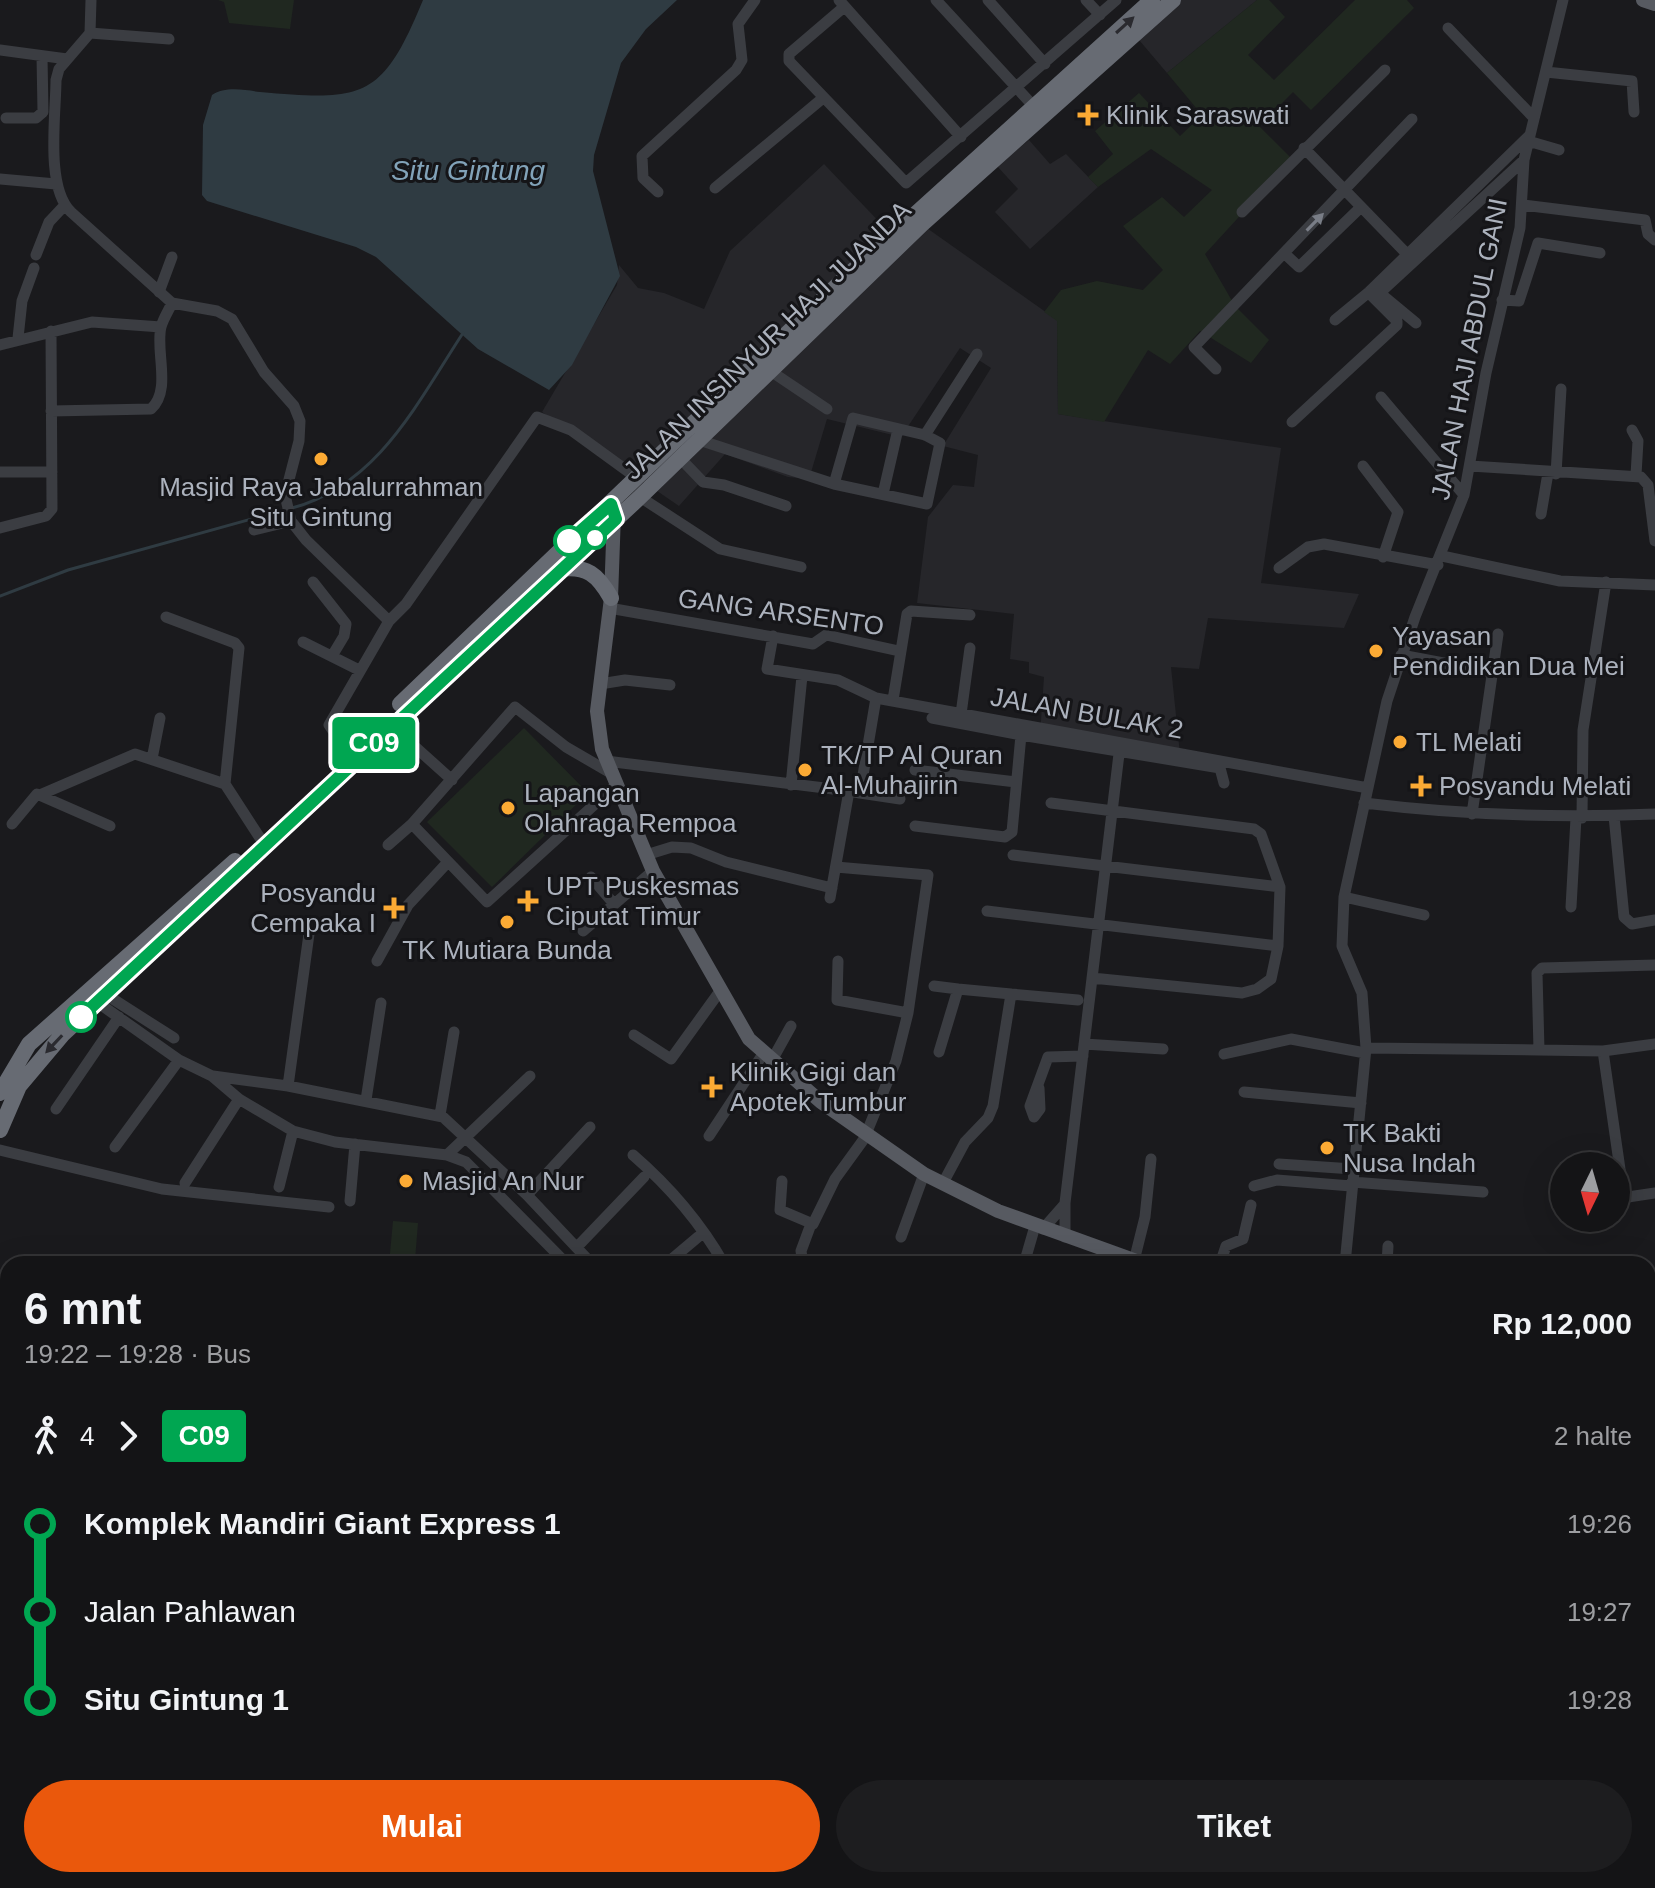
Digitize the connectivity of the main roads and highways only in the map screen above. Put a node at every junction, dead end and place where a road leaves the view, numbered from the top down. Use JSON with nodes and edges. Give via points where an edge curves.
{"nodes":[{"id":1,"x":1152,"y":0,"type":"edge"},
{"id":2,"x":1173,"y":0,"type":"edge"},
{"id":3,"x":1643,"y":0,"type":"edge"},
{"id":4,"x":1655,"y":4,"type":"edge"},
{"id":5,"x":1039,"y":112,"type":"junction"},
{"id":6,"x":613,"y":512,"type":"junction"},
{"id":7,"x":559,"y":569,"type":"junction"},
{"id":8,"x":610,"y":603,"type":"junction"},
{"id":9,"x":0,"y":1093,"type":"edge"},
{"id":10,"x":0,"y":1130,"type":"edge"},
{"id":11,"x":1121,"y":1256,"type":"edge"}],
"edges":[{"from":5,"to":1,"type":"highway","name":"JALAN INSINYUR HAJI JUANDA","one_way":true},
{"from":2,"to":5,"type":"highway","name":"JALAN INSINYUR HAJI JUANDA"},
{"from":3,"to":4,"type":"main road"},
{"from":5,"to":6,"type":"highway","name":"JALAN INSINYUR HAJI JUANDA","via":[[640,497]]},
{"from":5,"to":6,"type":"highway","name":"JALAN INSINYUR HAJI JUANDA","via":[[845,278],[637,478]]},
{"from":6,"to":7,"type":"highway","name":"JALAN INSINYUR HAJI JUANDA"},
{"from":6,"to":8,"type":"main road"},
{"from":6,"to":9,"type":"highway","name":"JALAN INSINYUR HAJI JUANDA","via":[[530,576],[260,838],[29,1044]]},
{"from":7,"to":8,"type":"highway","via":[[592,572]]},
{"from":7,"to":10,"type":"highway","name":"JALAN INSINYUR HAJI JUANDA","one_way":true,"via":[[101,998],[30,1071]]},
{"from":8,"to":11,"type":"main road","via":[[597,711],[610,773],[653,871],[741,1028],[767,1058],[821,1102],[924,1174],[1039,1227]]}]}
